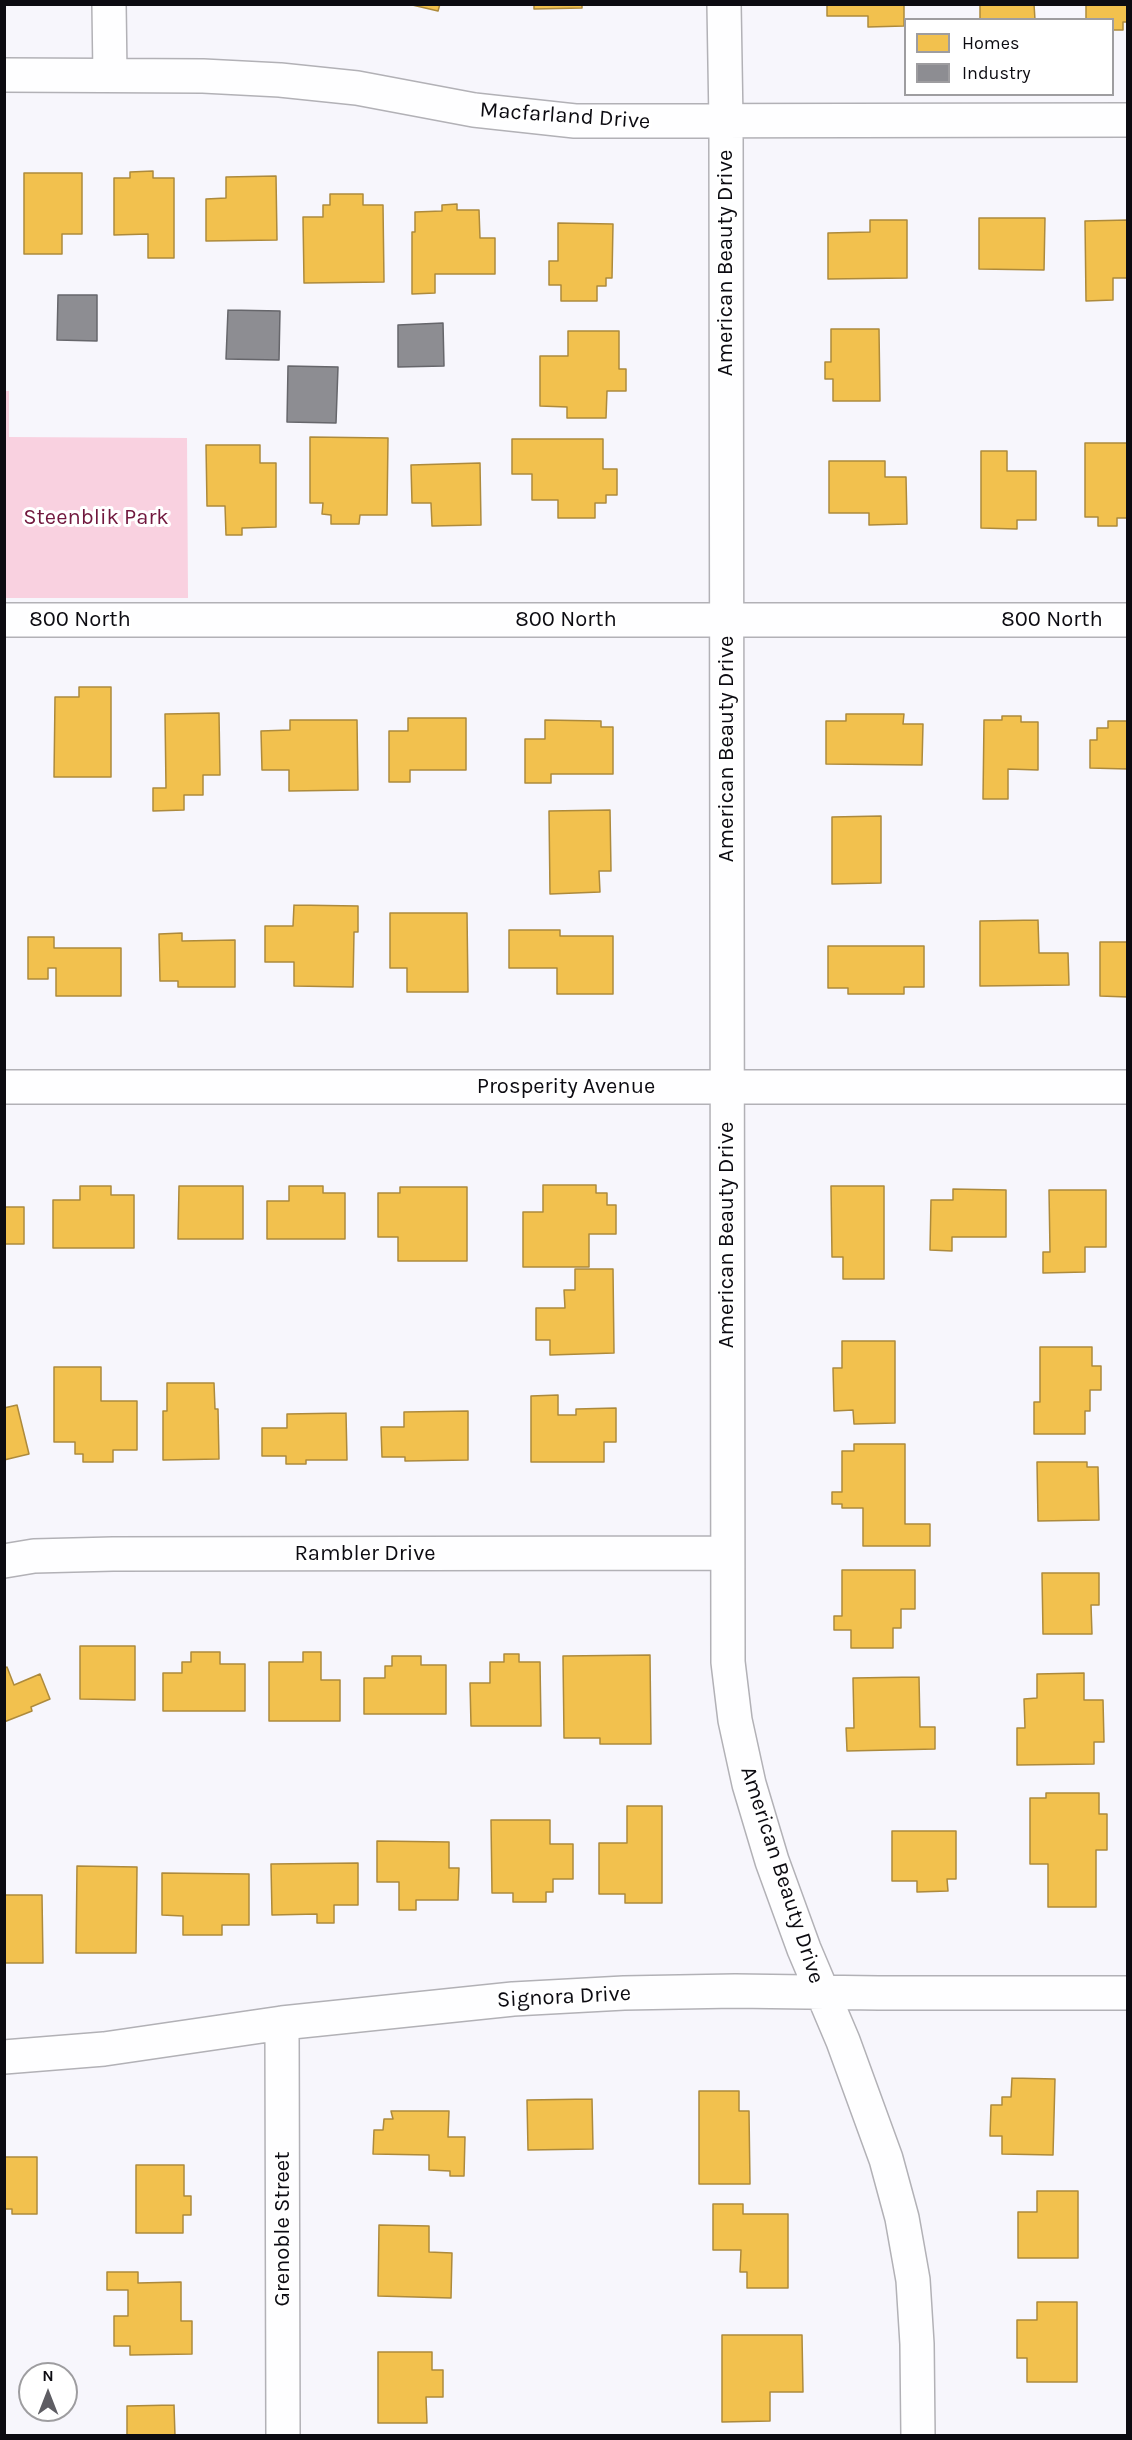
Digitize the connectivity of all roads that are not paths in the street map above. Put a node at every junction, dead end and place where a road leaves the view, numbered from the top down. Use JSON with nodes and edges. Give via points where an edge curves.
{"nodes":[{"id":1,"x":109,"y":4,"type":"edge"},
{"id":2,"x":724,"y":4,"type":"edge"},
{"id":3,"x":4,"y":75,"type":"edge"},
{"id":4,"x":110,"y":75,"type":"junction"},
{"id":5,"x":1128,"y":120,"type":"edge"},
{"id":6,"x":726,"y":122,"type":"junction"},
{"id":7,"x":4,"y":620,"type":"edge"},
{"id":8,"x":727,"y":620,"type":"junction"},
{"id":9,"x":1128,"y":620,"type":"edge"},
{"id":10,"x":727,"y":1086,"type":"junction"},
{"id":11,"x":4,"y":1087,"type":"edge"},
{"id":12,"x":1128,"y":1087,"type":"edge"},
{"id":13,"x":727,"y":1553,"type":"junction"},
{"id":14,"x":4,"y":1561,"type":"edge"},
{"id":15,"x":821,"y":1993,"type":"junction"},
{"id":16,"x":1128,"y":1993,"type":"edge"},
{"id":17,"x":282,"y":2023,"type":"junction"},
{"id":18,"x":4,"y":2057,"type":"edge"},
{"id":19,"x":283,"y":2436,"type":"edge"},
{"id":20,"x":918,"y":2436,"type":"edge"}],
"edges":[{"from":1,"to":4,"type":"street"},
{"from":2,"to":6,"type":"street","name":"American Beauty Drive"},
{"from":3,"to":4,"type":"street","name":"Macfarland Drive"},
{"from":4,"to":6,"type":"street","name":"Macfarland Drive","via":[[280,80],[357,88],[474,110],[575,121]]},
{"from":5,"to":6,"type":"street","name":"Macfarland Drive"},
{"from":6,"to":8,"type":"street","name":"American Beauty Drive"},
{"from":7,"to":8,"type":"street","name":"800 North"},
{"from":8,"to":9,"type":"street","name":"800 North"},
{"from":8,"to":10,"type":"street","name":"American Beauty Drive"},
{"from":10,"to":11,"type":"street","name":"Prosperity Avenue"},
{"from":10,"to":12,"type":"street","name":"Prosperity Avenue"},
{"from":10,"to":13,"type":"street","name":"American Beauty Drive"},
{"from":13,"to":14,"type":"street","name":"Rambler Drive","via":[[113,1554],[34,1556]]},
{"from":13,"to":15,"type":"street","name":"American Beauty Drive","via":[[728,1662],[748,1784],[772,1862]]},
{"from":15,"to":16,"type":"street","name":"Signora Drive"},
{"from":15,"to":17,"type":"street","name":"Signora Drive","via":[[624,1993],[513,1999]]},
{"from":15,"to":20,"type":"street","name":"American Beauty Drive","via":[[886,2159],[902,2218],[913,2280]]},
{"from":17,"to":18,"type":"street","name":"Signora Drive","via":[[104,2049]]},
{"from":17,"to":19,"type":"street","name":"Grenoble Street"}]}
